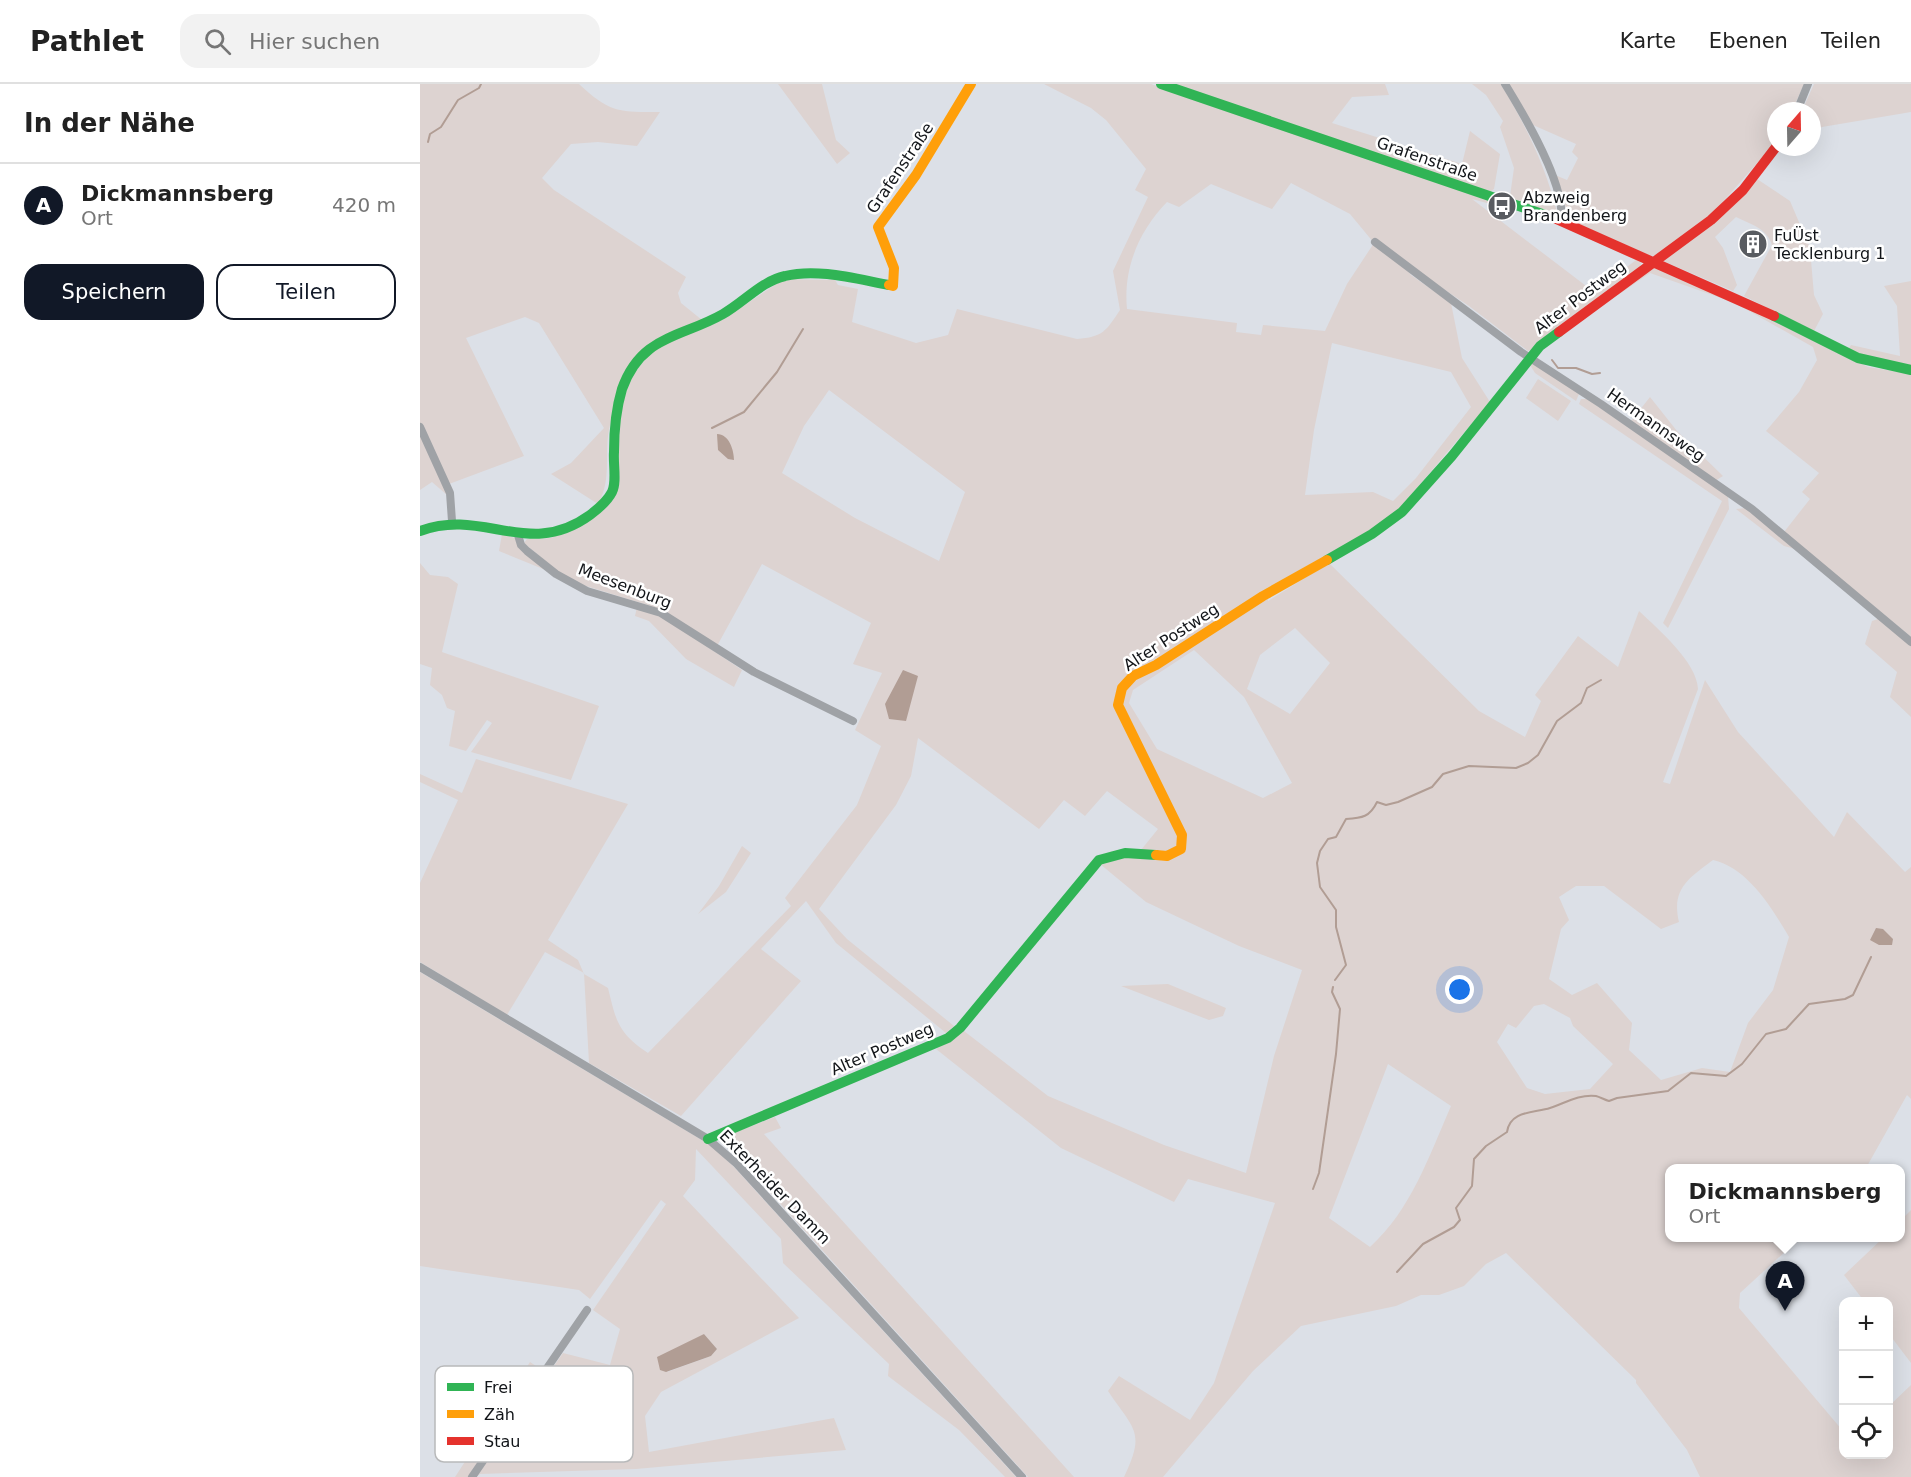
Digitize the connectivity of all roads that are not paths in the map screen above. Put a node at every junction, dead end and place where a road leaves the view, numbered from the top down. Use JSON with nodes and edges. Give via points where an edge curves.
{"nodes":[{"id":1,"x":971,"y":84,"type":"edge"},
{"id":2,"x":1161,"y":84,"type":"edge"},
{"id":3,"x":1505,"y":84,"type":"edge"},
{"id":4,"x":1808,"y":84,"type":"edge"},
{"id":5,"x":1801,"y":102,"type":"edge"},
{"id":6,"x":1769,"y":156,"type":"edge"},
{"id":7,"x":1561,"y":220,"type":"junction"},
{"id":8,"x":1375,"y":242,"type":"dead end"},
{"id":9,"x":1653,"y":261,"type":"junction"},
{"id":10,"x":1530,"y":357,"type":"junction"},
{"id":11,"x":1911,"y":370,"type":"edge"},
{"id":12,"x":420,"y":427,"type":"edge"},
{"id":13,"x":452,"y":521,"type":"junction"},
{"id":14,"x":420,"y":531,"type":"edge"},
{"id":15,"x":518,"y":536,"type":"junction"},
{"id":16,"x":1911,"y":642,"type":"edge"},
{"id":17,"x":853,"y":722,"type":"dead end"},
{"id":18,"x":420,"y":967,"type":"edge"},
{"id":19,"x":708,"y":1139,"type":"junction"},
{"id":20,"x":587,"y":1310,"type":"dead end"},
{"id":21,"x":548,"y":1366,"type":"edge"},
{"id":22,"x":482,"y":1462,"type":"edge"},
{"id":23,"x":472,"y":1477,"type":"edge"},
{"id":24,"x":1022,"y":1477,"type":"edge"}],
"edges":[{"from":1,"to":15,"type":"street","name":"Grafenstraße","via":[[916,175],[878,227],[894,267],[893,286],[802,274],[783,276],[721,316],[656,344],[643,354],[624,387],[615,427],[613,490],[608,500],[594,513],[561,531]]},
{"from":2,"to":7,"type":"street","name":"Grafenstraße"},
{"from":3,"to":7,"type":"street","via":[[1550,169],[1563,211]]},
{"from":4,"to":5,"type":"street"},
{"from":6,"to":9,"type":"street","name":"Alter Postweg","via":[[1743,190],[1711,220]]},
{"from":7,"to":9,"type":"street","name":"Grafenstraße"},
{"from":8,"to":10,"type":"street","name":"Hermannsweg"},
{"from":9,"to":10,"type":"street","name":"Alter Postweg"},
{"from":9,"to":11,"type":"street","name":"Grafenstraße","via":[[1749,303],[1858,358]]},
{"from":10,"to":16,"type":"street","name":"Hermannsweg","via":[[1752,509]]},
{"from":10,"to":19,"type":"street","name":"Alter Postweg","via":[[1402,512],[1372,534],[1133,676],[1122,688],[1118,705],[1182,835],[1181,849],[1167,856],[1125,853],[1099,860],[948,1038]]},
{"from":12,"to":13,"type":"street","via":[[450,493]]},
{"from":13,"to":14,"type":"street"},
{"from":13,"to":15,"type":"street"},
{"from":15,"to":17,"type":"street","name":"Meesenburg","via":[[527,551],[570,582],[622,603],[661,613],[754,672]]},
{"from":18,"to":19,"type":"street","name":"Exterheider Damm"},
{"from":19,"to":24,"type":"street","name":"Exterheider Damm","via":[[737,1164]]},
{"from":20,"to":21,"type":"street"},
{"from":22,"to":23,"type":"street"}]}
